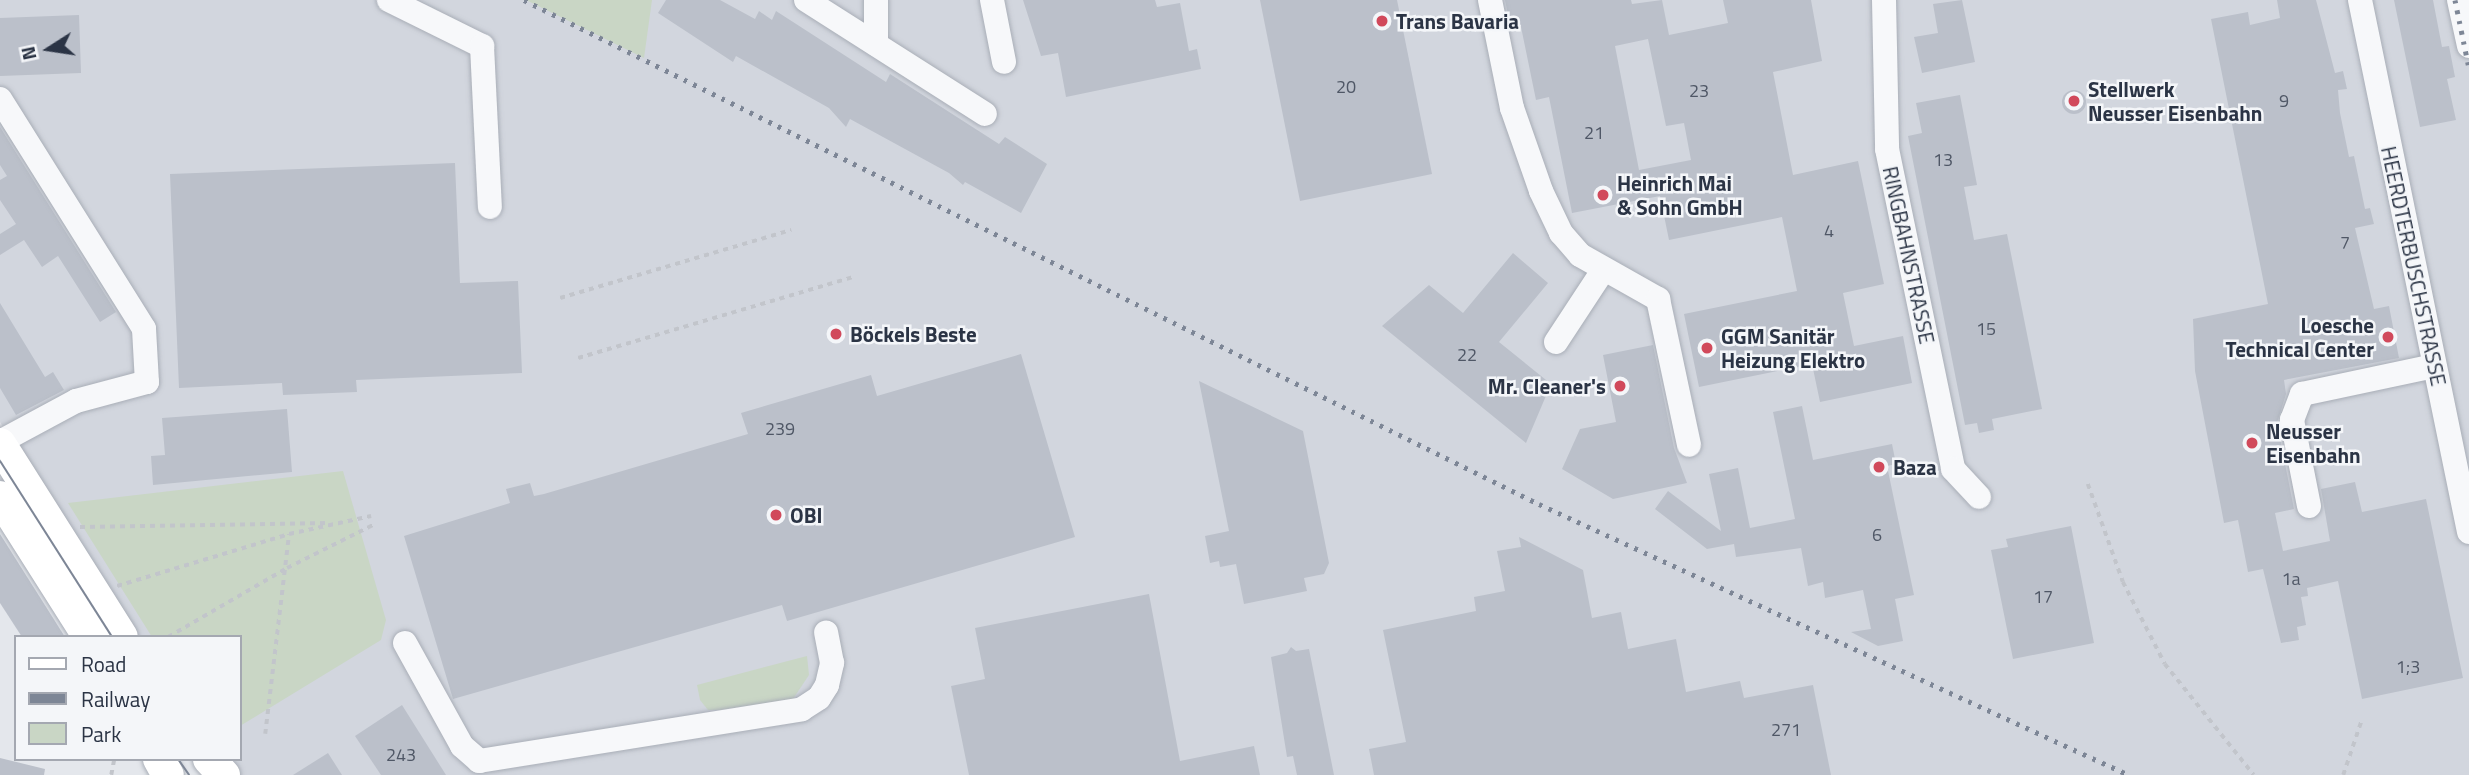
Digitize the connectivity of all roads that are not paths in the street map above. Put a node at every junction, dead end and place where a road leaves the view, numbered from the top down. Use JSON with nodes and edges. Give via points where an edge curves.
{"nodes":[{"id":1,"x":389,"y":0,"type":"edge"},
{"id":2,"x":806,"y":0,"type":"edge"},
{"id":3,"x":876,"y":0,"type":"edge"},
{"id":4,"x":992,"y":0,"type":"edge"},
{"id":5,"x":1490,"y":0,"type":"edge"},
{"id":6,"x":1884,"y":0,"type":"edge"},
{"id":7,"x":2360,"y":0,"type":"edge"},
{"id":8,"x":2459,"y":0,"type":"edge"},
{"id":9,"x":876,"y":44,"type":"junction"},
{"id":10,"x":2469,"y":46,"type":"edge"},
{"id":11,"x":1004,"y":61,"type":"dead end"},
{"id":12,"x":0,"y":99,"type":"edge"},
{"id":13,"x":985,"y":114,"type":"dead end"},
{"id":14,"x":490,"y":207,"type":"dead end"},
{"id":15,"x":1612,"y":273,"type":"junction"},
{"id":16,"x":1556,"y":342,"type":"dead end"},
{"id":17,"x":2434,"y":366,"type":"junction"},
{"id":18,"x":0,"y":443,"type":"edge"},
{"id":19,"x":1689,"y":445,"type":"dead end"},
{"id":20,"x":0,"y":497,"type":"edge"},
{"id":21,"x":1979,"y":497,"type":"dead end"},
{"id":22,"x":2309,"y":506,"type":"dead end"},
{"id":23,"x":2469,"y":532,"type":"edge"},
{"id":24,"x":827,"y":633,"type":"dead end"},
{"id":25,"x":88,"y":635,"type":"edge"},
{"id":26,"x":121,"y":635,"type":"edge"},
{"id":27,"x":405,"y":643,"type":"dead end"}],
"edges":[{"from":1,"to":14,"type":"street","via":[[482,46]]},
{"from":2,"to":9,"type":"street"},
{"from":3,"to":9,"type":"street"},
{"from":4,"to":11,"type":"street"},
{"from":5,"to":15,"type":"street","via":[[1512,108],[1541,191],[1561,233],[1580,255]]},
{"from":6,"to":21,"type":"street","name":"RINGBAHNSTRASSE","via":[[1887,149],[1953,469]]},
{"from":7,"to":17,"type":"street","name":"HEERDTERBUSCHSTRASSE"},
{"from":8,"to":10,"type":"street"},
{"from":9,"to":13,"type":"street"},
{"from":12,"to":18,"type":"street","via":[[144,329],[148,382],[76,401]]},
{"from":15,"to":16,"type":"street"},
{"from":15,"to":19,"type":"street","via":[[1658,299]]},
{"from":17,"to":22,"type":"street","via":[[2302,394],[2292,420]]},
{"from":17,"to":23,"type":"street","name":"HEERDTERBUSCHSTRASSE"},
{"from":18,"to":26,"type":"main road"},
{"from":20,"to":25,"type":"main road"},
{"from":24,"to":27,"type":"street","via":[[832,663],[827,685],[819,698],[802,709],[479,761],[461,746]]}]}
